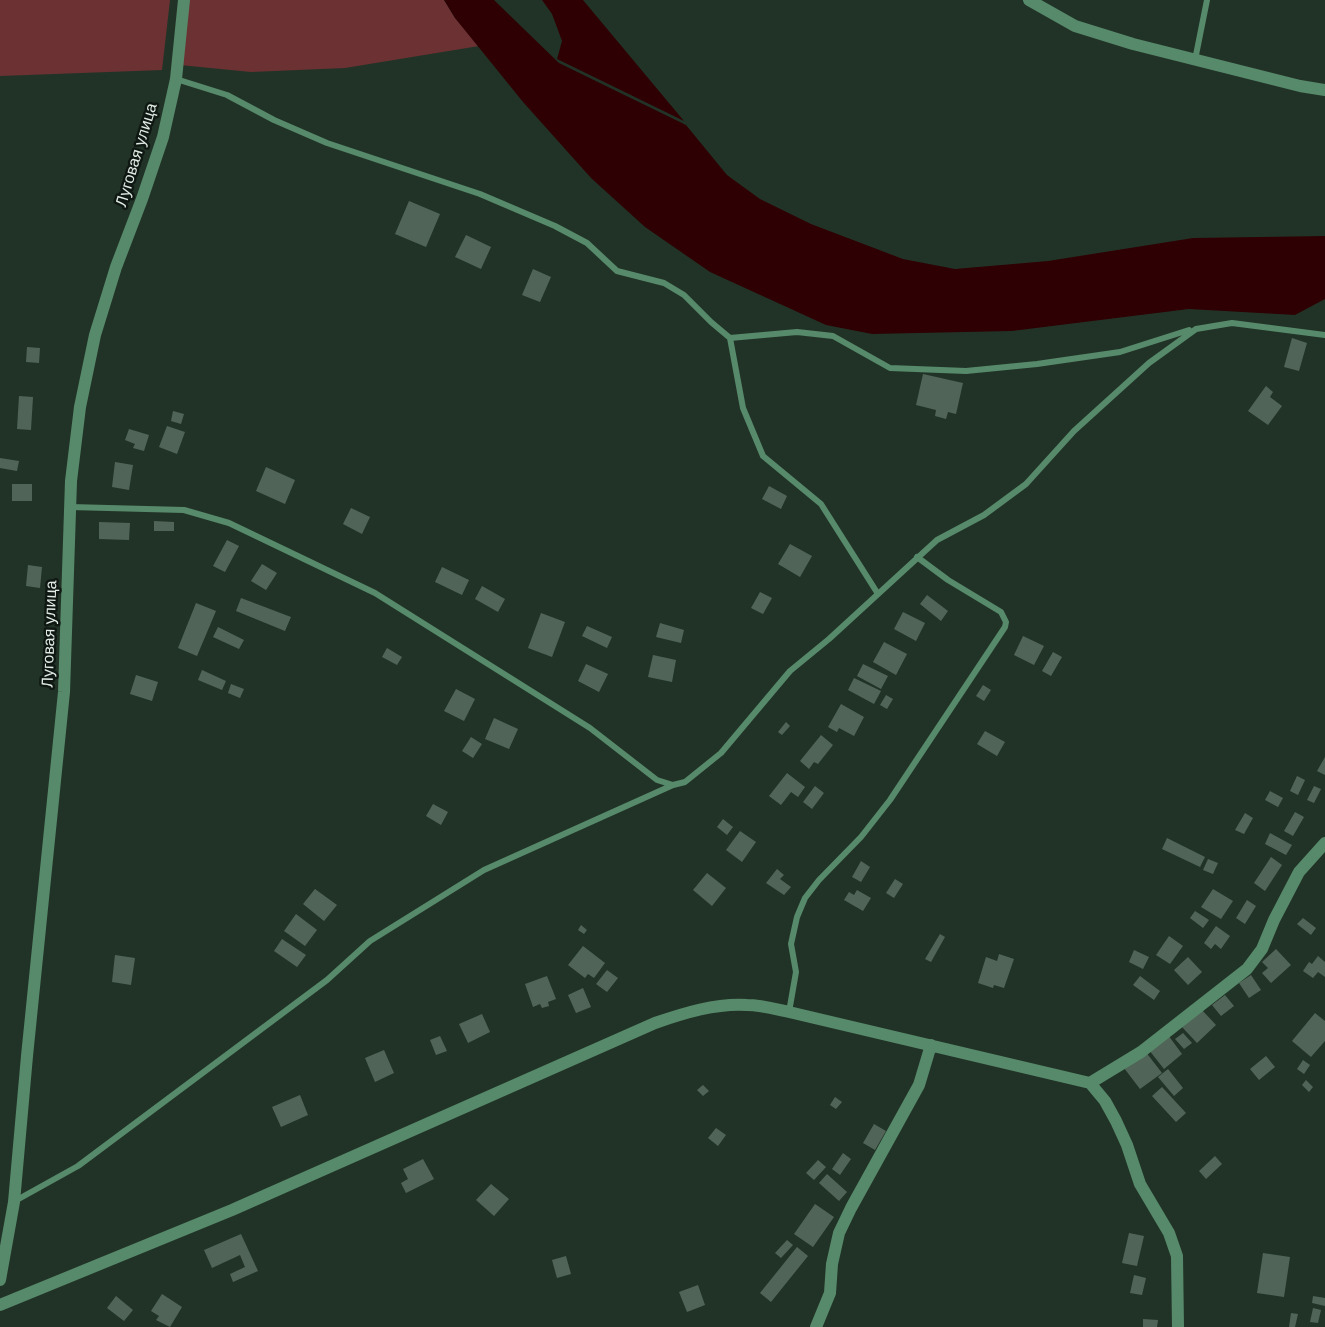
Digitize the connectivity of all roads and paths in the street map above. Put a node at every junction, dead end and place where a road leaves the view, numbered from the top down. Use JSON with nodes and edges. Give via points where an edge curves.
{"nodes":[{"id":1,"x":184,"y":0,"type":"edge"},
{"id":2,"x":1207,"y":0,"type":"edge"},
{"id":3,"x":1034,"y":2,"type":"edge"},
{"id":4,"x":1195,"y":60,"type":"junction"},
{"id":5,"x":176,"y":79,"type":"junction"},
{"id":6,"x":1325,"y":90,"type":"edge"},
{"id":7,"x":1196,"y":329,"type":"junction"},
{"id":8,"x":1325,"y":335,"type":"edge"},
{"id":9,"x":730,"y":338,"type":"junction"},
{"id":10,"x":70,"y":507,"type":"junction"},
{"id":11,"x":917,"y":557,"type":"junction"},
{"id":12,"x":878,"y":594,"type":"junction"},
{"id":13,"x":673,"y":785,"type":"junction"},
{"id":14,"x":1325,"y":843,"type":"edge"},
{"id":15,"x":789,"y":1012,"type":"junction"},
{"id":16,"x":932,"y":1045,"type":"junction"},
{"id":17,"x":1090,"y":1083,"type":"junction"},
{"id":18,"x":14,"y":1202,"type":"junction"},
{"id":19,"x":0,"y":1280,"type":"edge"},
{"id":20,"x":0,"y":1305,"type":"edge"},
{"id":21,"x":816,"y":1327,"type":"edge"},
{"id":22,"x":1178,"y":1327,"type":"edge"}],
"edges":[{"from":1,"to":5,"type":"street","name":"Луговая улица"},
{"from":2,"to":4,"type":"lane"},
{"from":3,"to":4,"type":"street","via":[[1075,26]]},
{"from":4,"to":6,"type":"street"},
{"from":5,"to":9,"type":"lane","via":[[227,95],[327,143],[480,194],[555,226],[587,243],[617,271],[664,284],[684,295]]},
{"from":5,"to":10,"type":"street","name":"Луговая улица","via":[[163,137],[95,335],[80,406]]},
{"from":7,"to":8,"type":"lane","via":[[1232,323]]},
{"from":7,"to":9,"type":"lane","via":[[1120,352],[966,371],[890,368],[833,336],[798,332]]},
{"from":7,"to":11,"type":"lane","via":[[1149,363],[1089,417],[1026,484],[984,516],[937,540]]},
{"from":9,"to":12,"type":"lane","via":[[744,408],[763,456],[821,504]]},
{"from":10,"to":13,"type":"lane","via":[[184,510],[229,523],[375,593],[590,728],[657,780]]},
{"from":10,"to":18,"type":"street","name":"Луговая улица","via":[[64,692]]},
{"from":11,"to":12,"type":"lane"},
{"from":11,"to":15,"type":"lane","via":[[1001,612],[1005,627],[890,800],[805,898],[791,944],[796,972]]},
{"from":12,"to":13,"type":"lane","via":[[790,671],[721,753],[685,782]]},
{"from":13,"to":18,"type":"lane","via":[[484,870],[370,941],[318,987],[78,1166]]},
{"from":14,"to":17,"type":"street","via":[[1299,872],[1262,949],[1247,969],[1141,1052]]},
{"from":15,"to":16,"type":"street"},
{"from":15,"to":20,"type":"street","via":[[724,1005],[655,1023],[232,1209]]},
{"from":16,"to":17,"type":"street"},
{"from":16,"to":21,"type":"street","via":[[919,1085],[839,1233],[830,1293]]},
{"from":17,"to":22,"type":"street","via":[[1116,1121],[1140,1184],[1178,1256]]},
{"from":18,"to":19,"type":"street","name":"Луговая улица"}]}
